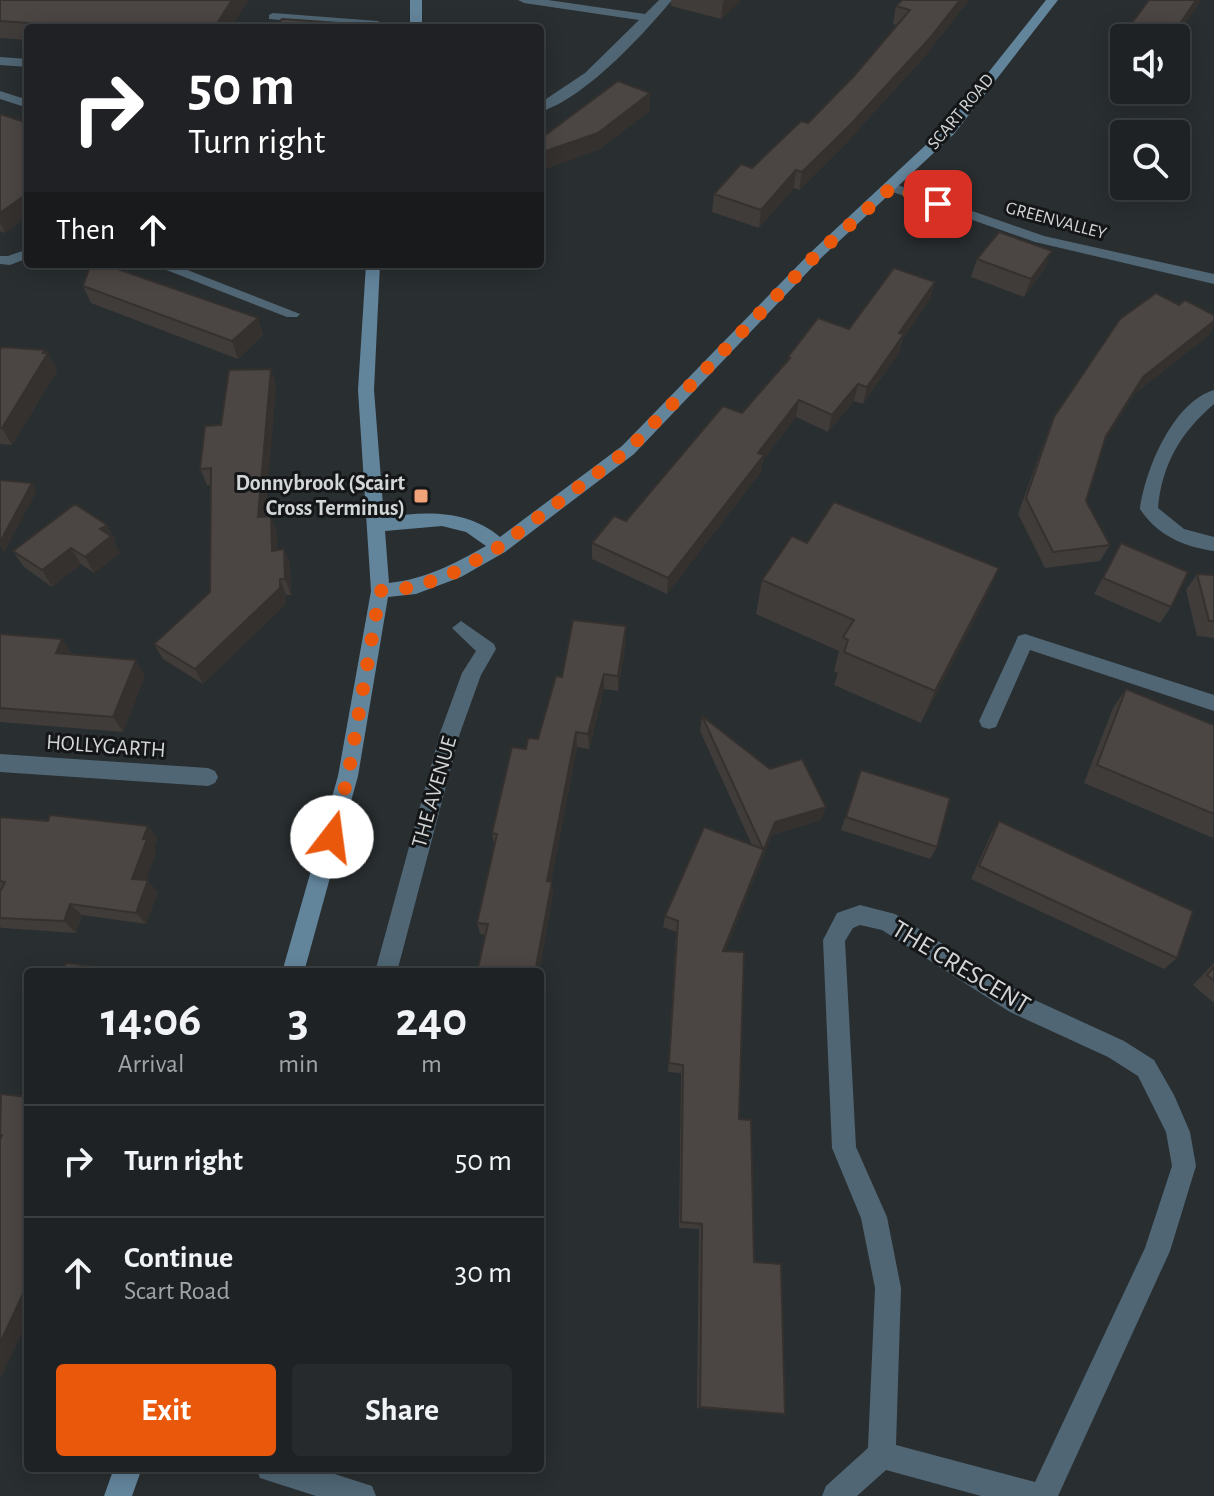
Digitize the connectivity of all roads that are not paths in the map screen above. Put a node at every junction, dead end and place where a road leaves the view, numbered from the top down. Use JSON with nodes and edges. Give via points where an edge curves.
{"nodes":[{"id":1,"x":279,"y":0,"type":"edge"},
{"id":2,"x":416,"y":0,"type":"edge"},
{"id":3,"x":524,"y":0,"type":"edge"},
{"id":4,"x":666,"y":0,"type":"edge"},
{"id":5,"x":1052,"y":0,"type":"edge"},
{"id":6,"x":647,"y":18,"type":"junction"},
{"id":7,"x":269,"y":23,"type":"edge"},
{"id":8,"x":324,"y":24,"type":"edge"},
{"id":9,"x":416,"y":24,"type":"edge"},
{"id":10,"x":0,"y":61,"type":"edge"},
{"id":11,"x":24,"y":63,"type":"edge"},
{"id":12,"x":0,"y":95,"type":"edge"},
{"id":13,"x":24,"y":103,"type":"edge"},
{"id":14,"x":544,"y":107,"type":"edge"},
{"id":15,"x":892,"y":187,"type":"junction"},
{"id":16,"x":24,"y":255,"type":"edge"},
{"id":17,"x":0,"y":260,"type":"edge"},
{"id":18,"x":169,"y":268,"type":"edge"},
{"id":19,"x":372,"y":268,"type":"edge"},
{"id":20,"x":1214,"y":279,"type":"edge"},
{"id":21,"x":292,"y":314,"type":"dead end"},
{"id":22,"x":1214,"y":395,"type":"edge"},
{"id":23,"x":376,"y":526,"type":"junction"},
{"id":24,"x":1214,"y":544,"type":"edge"},
{"id":25,"x":499,"y":547,"type":"junction"},
{"id":26,"x":380,"y":591,"type":"junction"},
{"id":27,"x":461,"y":628,"type":"dead end"},
{"id":28,"x":1214,"y":703,"type":"edge"},
{"id":29,"x":989,"y":721,"type":"dead end"},
{"id":30,"x":0,"y":763,"type":"edge"},
{"id":31,"x":208,"y":777,"type":"dead end"},
{"id":32,"x":294,"y":968,"type":"edge"},
{"id":33,"x":387,"y":968,"type":"edge"},
{"id":34,"x":882,"y":1455,"type":"junction"},
{"id":35,"x":127,"y":1472,"type":"edge"},
{"id":36,"x":286,"y":1472,"type":"edge"},
{"id":37,"x":344,"y":1487,"type":"edge"},
{"id":38,"x":118,"y":1496,"type":"edge"},
{"id":39,"x":836,"y":1496,"type":"edge"},
{"id":40,"x":1033,"y":1496,"type":"edge"},
{"id":41,"x":1043,"y":1496,"type":"edge"}],
"edges":[{"from":1,"to":7,"type":"street"},
{"from":2,"to":9,"type":"street"},
{"from":3,"to":6,"type":"street"},
{"from":4,"to":6,"type":"street"},
{"from":5,"to":15,"type":"street","name":"SCART ROAD","via":[[949,131]]},
{"from":6,"to":14,"type":"street","via":[[557,102]]},
{"from":7,"to":8,"type":"street"},
{"from":10,"to":11,"type":"street"},
{"from":12,"to":13,"type":"street"},
{"from":15,"to":20,"type":"street","name":"GREENVALLEY","via":[[1040,239]]},
{"from":15,"to":25,"type":"street","name":"SCART ROAD","via":[[816,255],[628,450]]},
{"from":16,"to":17,"type":"street"},
{"from":18,"to":21,"type":"street"},
{"from":19,"to":23,"type":"street","via":[[366,390]]},
{"from":22,"to":24,"type":"street","via":[[1174,432],[1150,488],[1149,509],[1164,527]]},
{"from":23,"to":25,"type":"street","via":[[445,518],[472,526]]},
{"from":23,"to":26,"type":"street"},
{"from":25,"to":26,"type":"street","name":"SCART ROAD","via":[[416,587]]},
{"from":26,"to":32,"type":"street","via":[[348,776]]},
{"from":27,"to":33,"type":"street","name":"THE AVENUE","via":[[487,649],[472,673],[450,733]]},
{"from":28,"to":29,"type":"street","via":[[1025,641]]},
{"from":30,"to":31,"type":"street","name":"HOLLYGARTH"},
{"from":34,"to":39,"type":"street"},
{"from":34,"to":40,"type":"street"},
{"from":34,"to":41,"type":"street","name":"THE CRESCENT","via":[[888,1288],[874,1217],[844,1148],[834,940],[845,920],[860,915],[887,921],[1018,1004],[1146,1068],[1178,1132],[1184,1166],[1157,1251]]},
{"from":35,"to":38,"type":"street"},
{"from":36,"to":37,"type":"street"}]}
